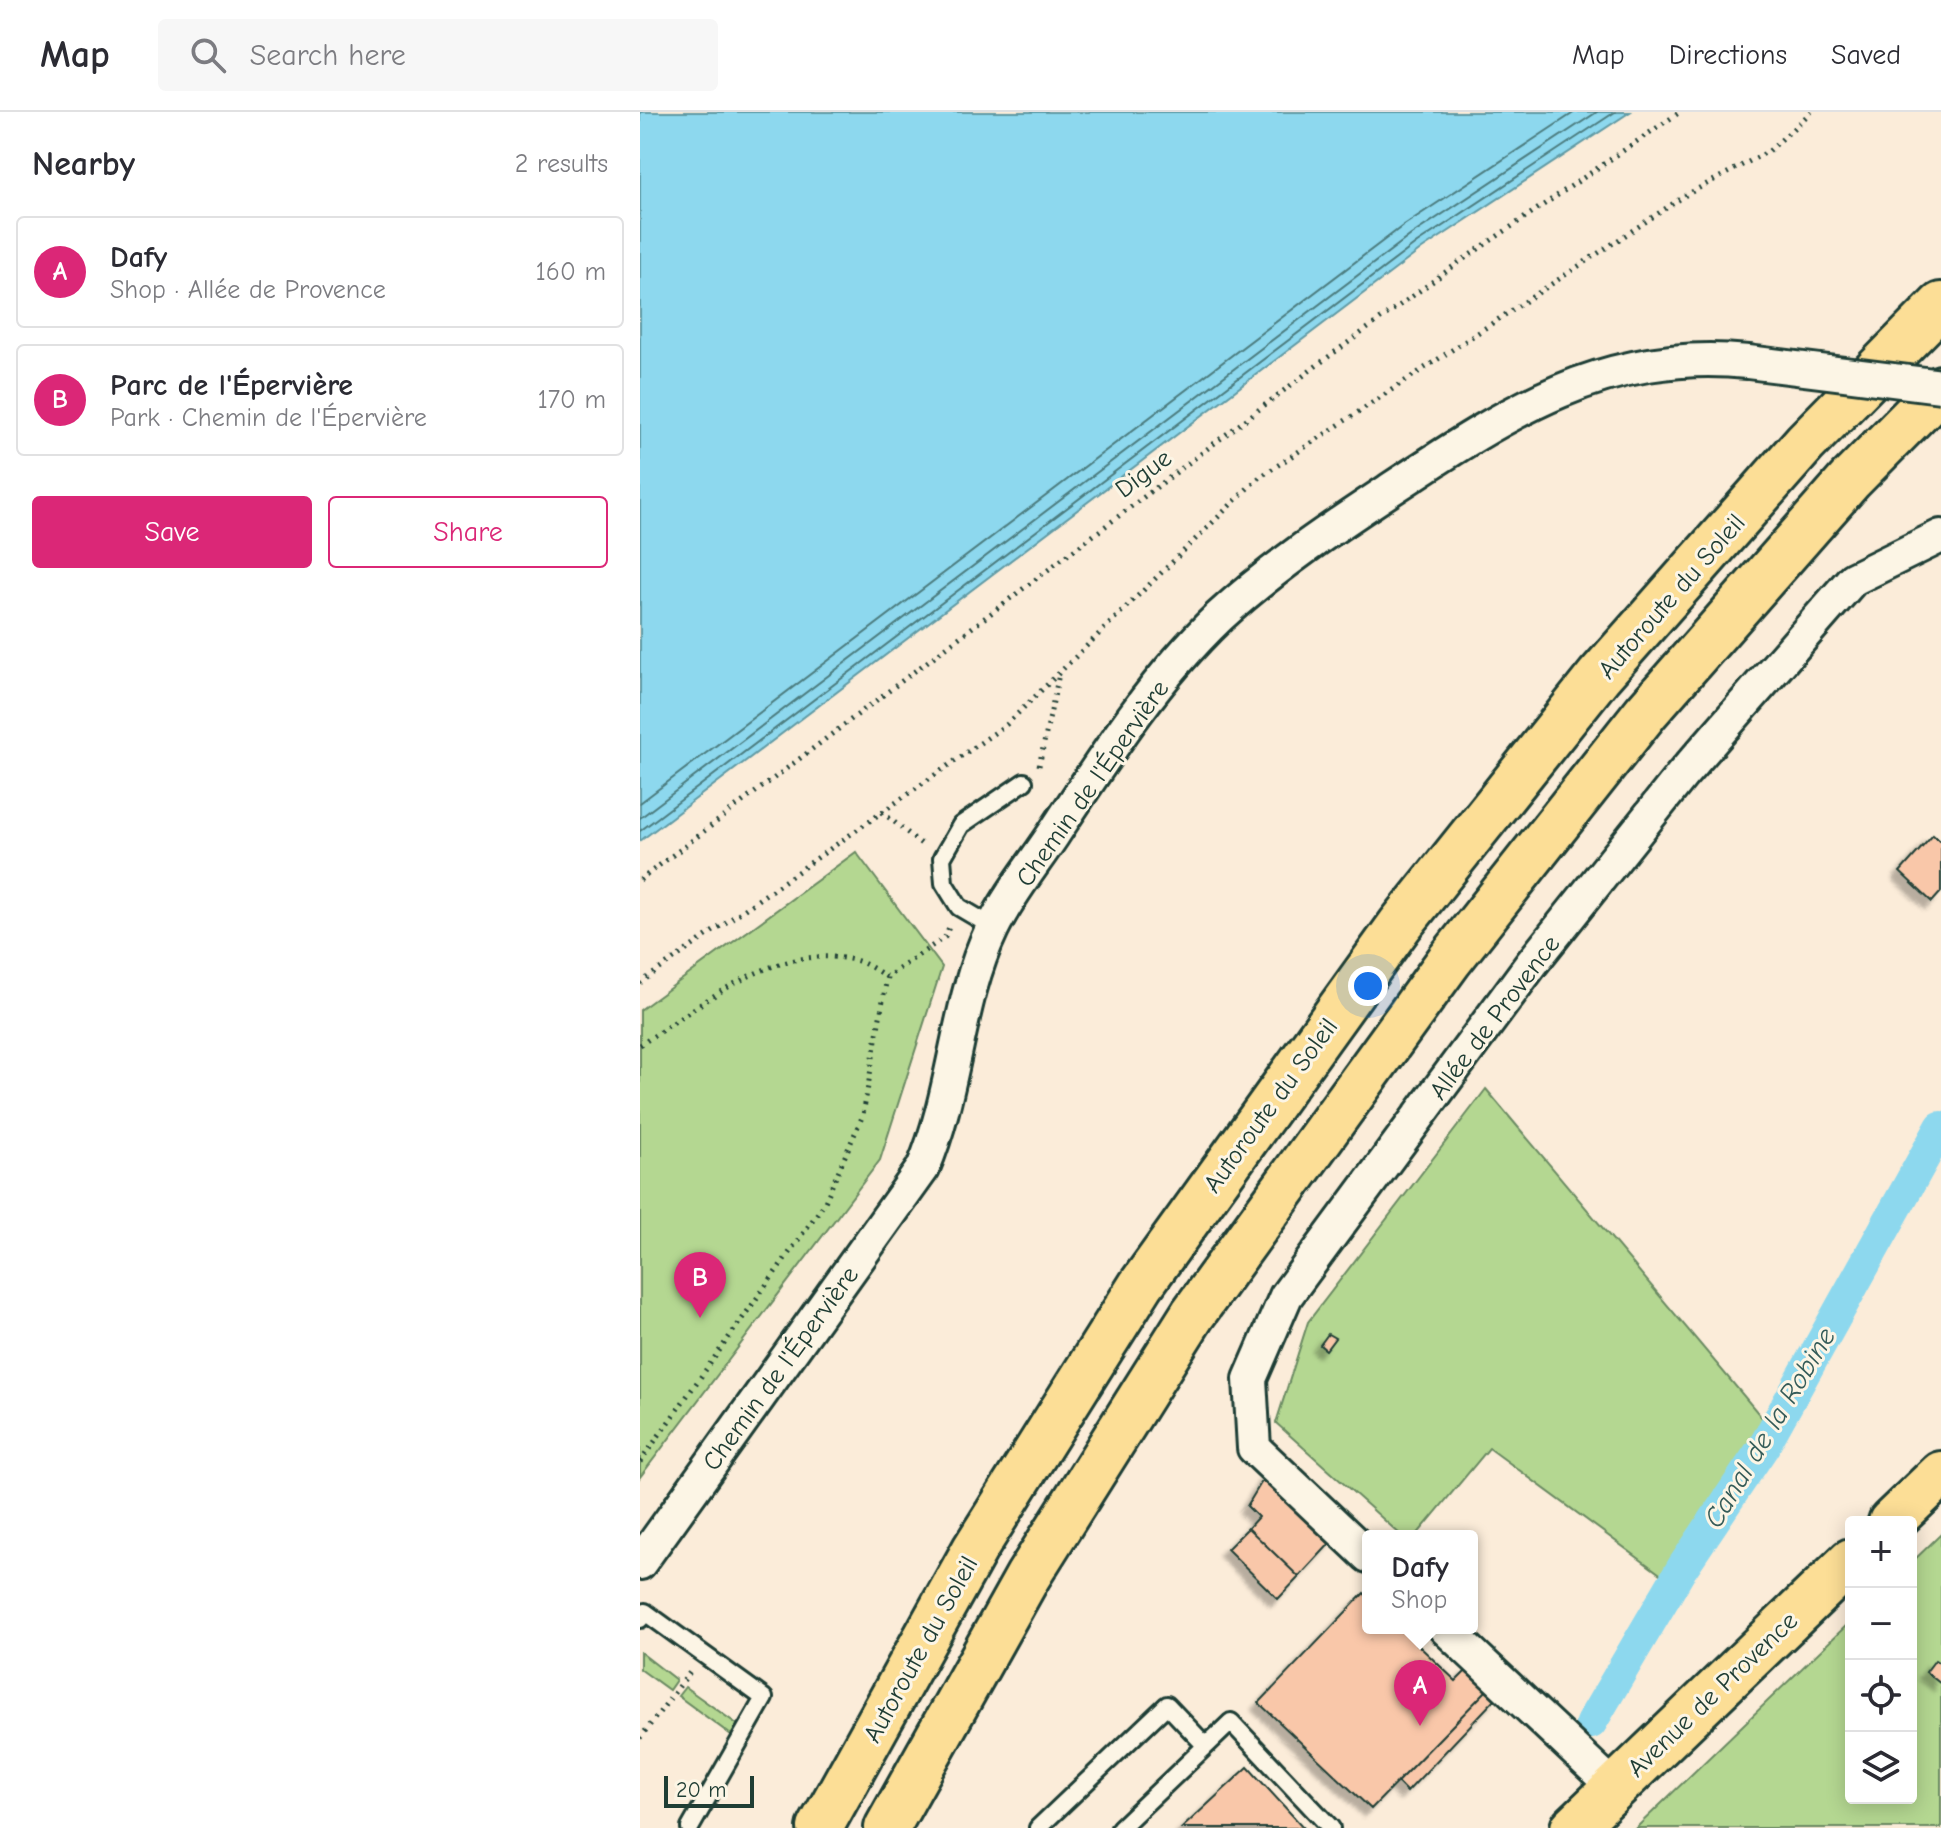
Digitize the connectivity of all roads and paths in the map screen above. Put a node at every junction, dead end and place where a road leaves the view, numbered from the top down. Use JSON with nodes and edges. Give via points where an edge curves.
{"nodes":[{"id":1,"x":1680,"y":112,"type":"edge"},
{"id":2,"x":1811,"y":112,"type":"edge"},
{"id":3,"x":1941,"y":305,"type":"edge"},
{"id":4,"x":1941,"y":387,"type":"edge"},
{"id":5,"x":1941,"y":536,"type":"edge"},
{"id":6,"x":1059,"y":673,"type":"junction"},
{"id":7,"x":1024,"y":782,"type":"joint"},
{"id":8,"x":882,"y":812,"type":"junction"},
{"id":9,"x":942,"y":858,"type":"junction"},
{"id":10,"x":640,"y":880,"type":"edge"},
{"id":11,"x":959,"y":907,"type":"junction"},
{"id":12,"x":993,"y":927,"type":"junction"},
{"id":13,"x":887,"y":977,"type":"junction"},
{"id":14,"x":640,"y":983,"type":"edge"},
{"id":15,"x":640,"y":1045,"type":"edge"},
{"id":16,"x":640,"y":1462,"type":"edge"},
{"id":17,"x":1941,"y":1474,"type":"edge"},
{"id":18,"x":1897,"y":1516,"type":"edge"},
{"id":19,"x":1362,"y":1550,"type":"edge"},
{"id":20,"x":640,"y":1563,"type":"edge"},
{"id":21,"x":1845,"y":1567,"type":"edge"},
{"id":22,"x":640,"y":1619,"type":"edge"},
{"id":23,"x":1451,"y":1634,"type":"edge"},
{"id":24,"x":703,"y":1654,"type":"junction"},
{"id":25,"x":640,"y":1738,"type":"edge"},
{"id":26,"x":1206,"y":1746,"type":"junction"},
{"id":27,"x":1615,"y":1788,"type":"junction"},
{"id":28,"x":690,"y":1828,"type":"edge"},
{"id":29,"x":820,"y":1828,"type":"edge"},
{"id":30,"x":887,"y":1828,"type":"edge"},
{"id":31,"x":1038,"y":1828,"type":"edge"},
{"id":32,"x":1120,"y":1828,"type":"edge"},
{"id":33,"x":1331,"y":1828,"type":"edge"},
{"id":34,"x":1573,"y":1828,"type":"edge"}],
"edges":[{"from":1,"to":10,"type":"path","name":"Digue","via":[[1324,360]]},
{"from":2,"to":6,"type":"path","via":[[1769,151],[1686,195],[1257,479]]},
{"from":3,"to":29,"type":"main road","name":"Autoroute du Soleil","via":[[1805,443],[1599,676],[1400,925],[1141,1285],[975,1549]]},
{"from":4,"to":12,"type":"street","name":"Chemin de l'Épervière","bridge":true,"via":[[1709,358],[1664,361],[1601,374],[1546,394],[1490,424],[1299,550],[1218,618],[1140,707]]},
{"from":4,"to":30,"type":"main road","via":[[1850,480],[1646,712],[1449,961],[1193,1314],[1028,1576]]},
{"from":5,"to":19,"type":"street","name":"Allée de Provence","via":[[1853,579],[1682,775],[1532,963],[1286,1296],[1250,1379],[1254,1448]]},
{"from":6,"to":7,"type":"path","via":[[1038,768]]},
{"from":6,"to":8,"type":"path","via":[[1007,724]]},
{"from":7,"to":9,"type":"lane","via":[[961,825]]},
{"from":8,"to":9,"type":"path"},
{"from":8,"to":14,"type":"path"},
{"from":9,"to":11,"type":"lane","via":[[944,883]]},
{"from":11,"to":12,"type":"lane"},
{"from":11,"to":13,"type":"path","via":[[945,937]]},
{"from":12,"to":20,"type":"street","name":"Chemin de l'Épervière","via":[[966,1003],[923,1168]]},
{"from":13,"to":15,"type":"path","via":[[857,960],[811,955],[774,965]]},
{"from":13,"to":16,"type":"path","via":[[863,1115],[824,1204]]},
{"from":17,"to":18,"type":"main road"},
{"from":21,"to":27,"type":"main road","name":"Avenue de Provence"},
{"from":22,"to":24,"type":"lane","via":[[645,1612]]},
{"from":23,"to":27,"type":"street"},
{"from":24,"to":25,"type":"path"},
{"from":24,"to":28,"type":"lane","via":[[764,1698]]},
{"from":26,"to":31,"type":"lane","via":[[1167,1705]]},
{"from":26,"to":32,"type":"lane"},
{"from":26,"to":33,"type":"lane","via":[[1231,1722]]},
{"from":27,"to":34,"type":"main road","name":"Avenue de Provence"}]}
